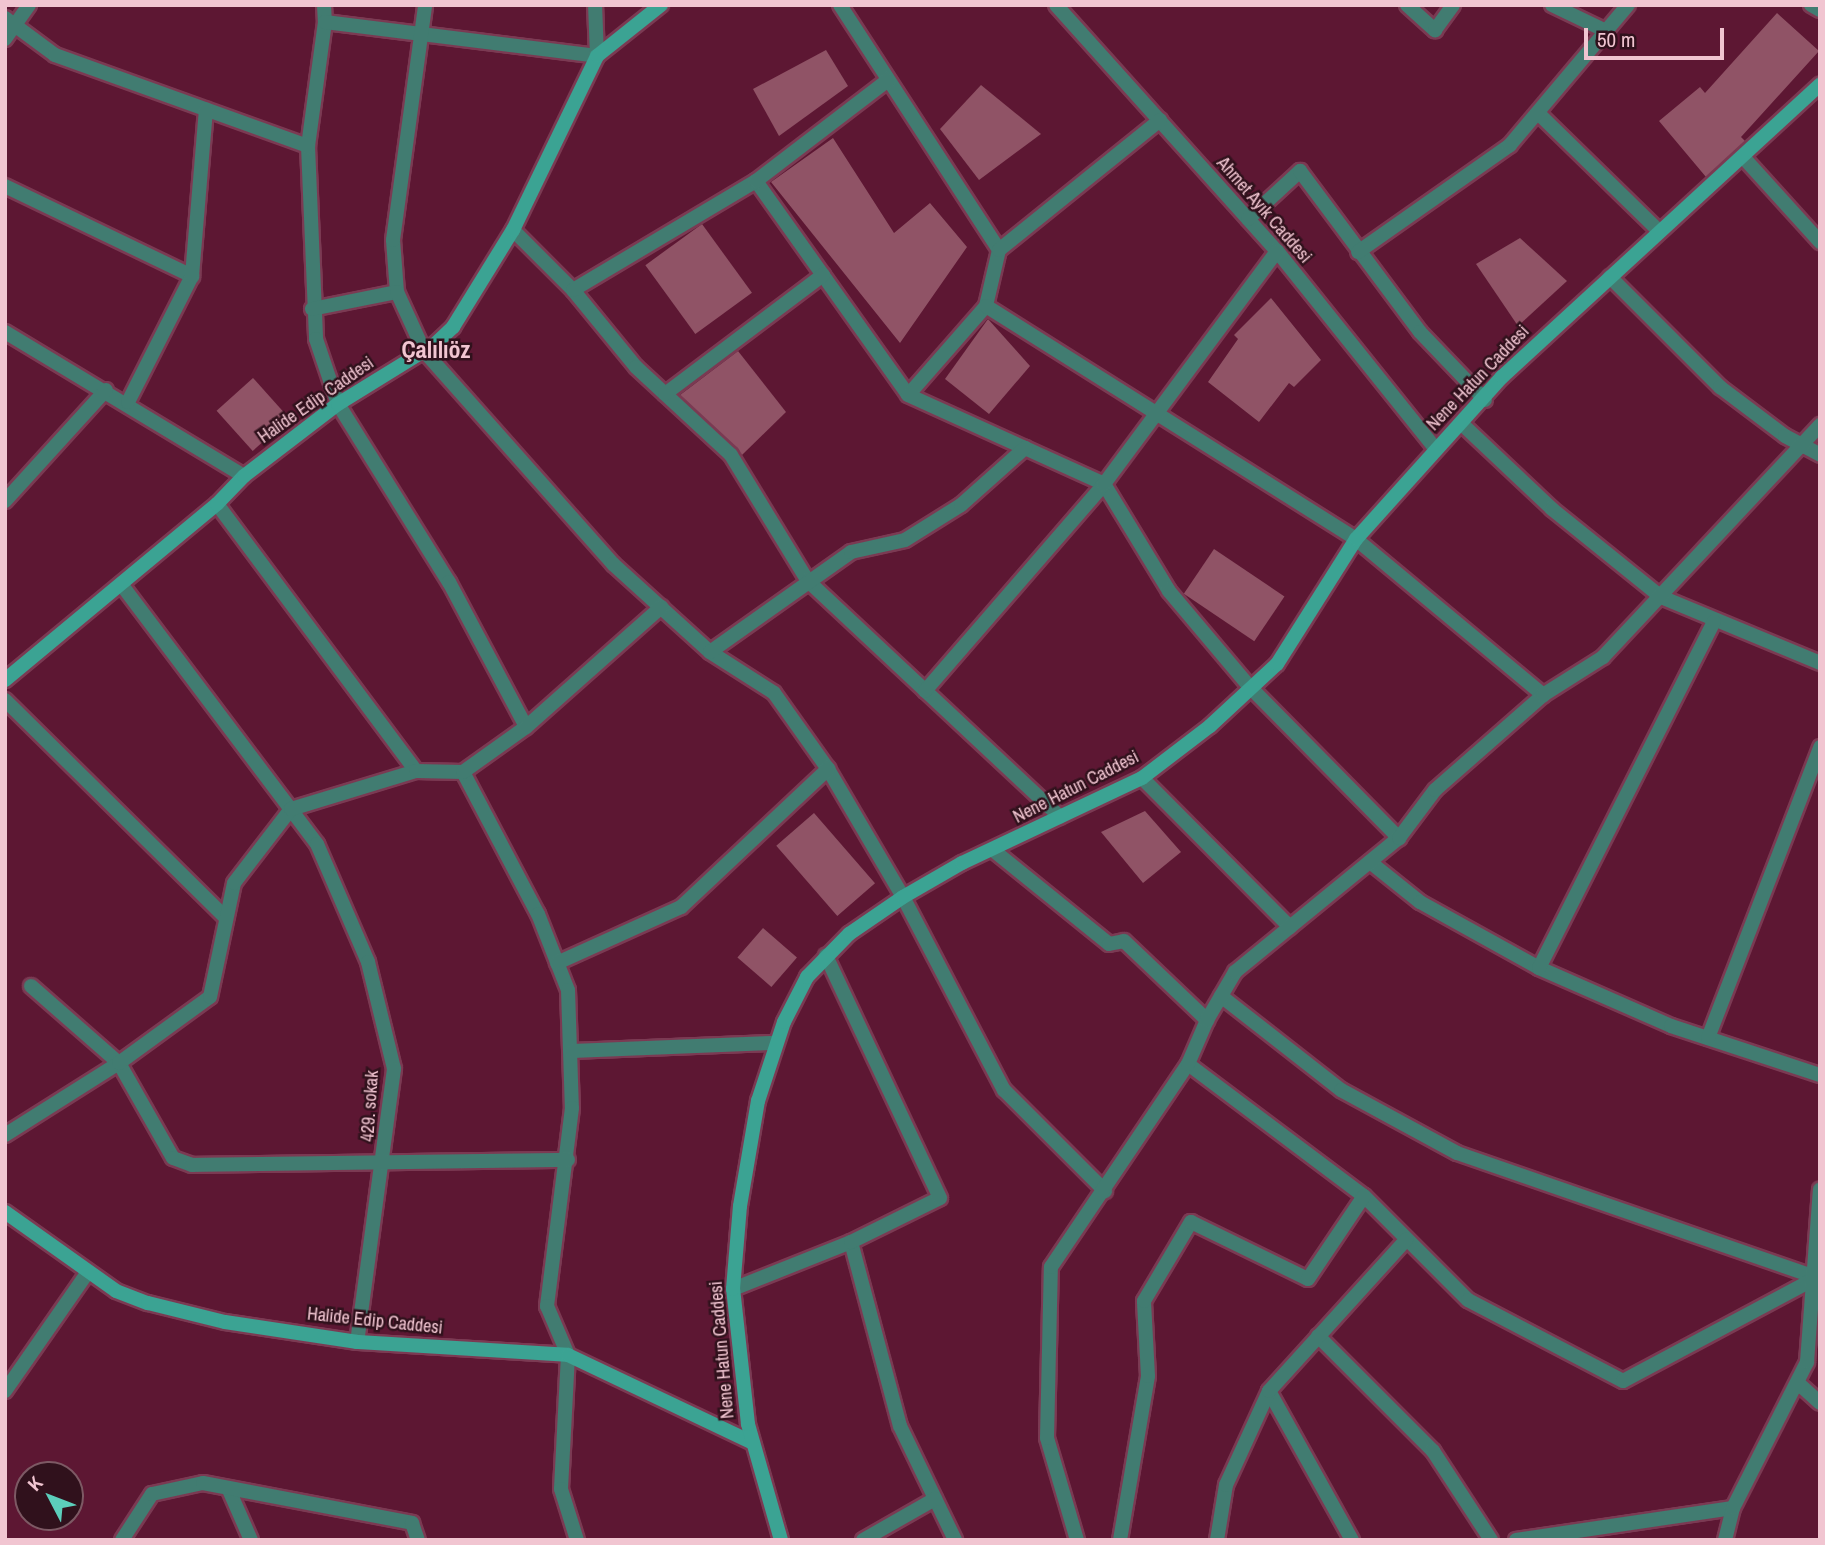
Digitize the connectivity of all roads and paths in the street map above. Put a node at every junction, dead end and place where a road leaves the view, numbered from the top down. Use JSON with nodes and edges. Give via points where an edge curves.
{"nodes":[{"id":1,"x":29,"y":5,"type":"edge"},
{"id":2,"x":324,"y":5,"type":"edge"},
{"id":3,"x":425,"y":5,"type":"edge"},
{"id":4,"x":595,"y":5,"type":"edge"},
{"id":5,"x":661,"y":5,"type":"edge"},
{"id":6,"x":840,"y":5,"type":"edge"},
{"id":7,"x":1056,"y":5,"type":"edge"},
{"id":8,"x":1407,"y":5,"type":"edge"},
{"id":9,"x":1453,"y":5,"type":"edge"},
{"id":10,"x":1552,"y":5,"type":"edge"},
{"id":11,"x":1628,"y":5,"type":"edge"},
{"id":12,"x":1811,"y":5,"type":"edge"},
{"id":13,"x":1820,"y":10,"type":"edge"},
{"id":14,"x":9,"y":21,"type":"edge"},
{"id":15,"x":326,"y":22,"type":"junction"},
{"id":16,"x":1606,"y":31,"type":"junction"},
{"id":17,"x":420,"y":33,"type":"junction"},
{"id":18,"x":5,"y":39,"type":"edge"},
{"id":19,"x":597,"y":56,"type":"junction"},
{"id":20,"x":888,"y":80,"type":"junction"},
{"id":21,"x":1820,"y":85,"type":"edge"},
{"id":22,"x":206,"y":110,"type":"junction"},
{"id":23,"x":1538,"y":113,"type":"junction"},
{"id":24,"x":1160,"y":120,"type":"junction"},
{"id":25,"x":308,"y":146,"type":"junction"},
{"id":26,"x":1743,"y":157,"type":"junction"},
{"id":27,"x":755,"y":181,"type":"junction"},
{"id":28,"x":5,"y":186,"type":"edge"},
{"id":29,"x":1248,"y":219,"type":"junction"},
{"id":30,"x":513,"y":230,"type":"junction"},
{"id":31,"x":1659,"y":231,"type":"junction"},
{"id":32,"x":1820,"y":242,"type":"edge"},
{"id":33,"x":999,"y":250,"type":"junction"},
{"id":34,"x":1277,"y":251,"type":"junction"},
{"id":35,"x":1358,"y":252,"type":"junction"},
{"id":36,"x":823,"y":275,"type":"junction"},
{"id":37,"x":192,"y":276,"type":"junction"},
{"id":38,"x":1610,"y":277,"type":"junction"},
{"id":39,"x":573,"y":290,"type":"junction"},
{"id":40,"x":397,"y":292,"type":"junction"},
{"id":41,"x":986,"y":306,"type":"junction"},
{"id":42,"x":312,"y":309,"type":"junction"},
{"id":43,"x":5,"y":332,"type":"edge"},
{"id":44,"x":424,"y":351,"type":"junction"},
{"id":45,"x":106,"y":390,"type":"junction"},
{"id":46,"x":665,"y":394,"type":"junction"},
{"id":47,"x":908,"y":395,"type":"junction"},
{"id":48,"x":1485,"y":400,"type":"junction"},
{"id":49,"x":128,"y":402,"type":"junction"},
{"id":50,"x":338,"y":404,"type":"junction"},
{"id":51,"x":1156,"y":416,"type":"junction"},
{"id":52,"x":1463,"y":425,"type":"junction"},
{"id":53,"x":1820,"y":425,"type":"edge"},
{"id":54,"x":1798,"y":444,"type":"junction"},
{"id":55,"x":1025,"y":448,"type":"junction"},
{"id":56,"x":1435,"y":448,"type":"junction"},
{"id":57,"x":1820,"y":454,"type":"edge"},
{"id":58,"x":244,"y":476,"type":"junction"},
{"id":59,"x":1104,"y":484,"type":"junction"},
{"id":60,"x":5,"y":501,"type":"edge"},
{"id":61,"x":217,"y":504,"type":"junction"},
{"id":62,"x":1356,"y":539,"type":"junction"},
{"id":63,"x":808,"y":581,"type":"junction"},
{"id":64,"x":121,"y":584,"type":"junction"},
{"id":65,"x":1661,"y":597,"type":"junction"},
{"id":66,"x":661,"y":607,"type":"junction"},
{"id":67,"x":1714,"y":622,"type":"junction"},
{"id":68,"x":710,"y":652,"type":"junction"},
{"id":69,"x":1820,"y":663,"type":"edge"},
{"id":70,"x":5,"y":680,"type":"edge"},
{"id":71,"x":1249,"y":687,"type":"junction"},
{"id":72,"x":925,"y":691,"type":"junction"},
{"id":73,"x":1543,"y":695,"type":"junction"},
{"id":74,"x":5,"y":700,"type":"edge"},
{"id":75,"x":526,"y":727,"type":"junction"},
{"id":76,"x":1820,"y":747,"type":"edge"},
{"id":77,"x":828,"y":769,"type":"junction"},
{"id":78,"x":416,"y":771,"type":"junction"},
{"id":79,"x":463,"y":772,"type":"junction"},
{"id":80,"x":1142,"y":778,"type":"junction"},
{"id":81,"x":291,"y":809,"type":"junction"},
{"id":82,"x":1060,"y":817,"type":"junction"},
{"id":83,"x":1399,"y":838,"type":"junction"},
{"id":84,"x":993,"y":850,"type":"junction"},
{"id":85,"x":1370,"y":862,"type":"junction"},
{"id":86,"x":903,"y":897,"type":"junction"},
{"id":87,"x":226,"y":918,"type":"junction"},
{"id":88,"x":1290,"y":927,"type":"junction"},
{"id":89,"x":826,"y":956,"type":"junction"},
{"id":90,"x":557,"y":963,"type":"junction"},
{"id":91,"x":1539,"y":968,"type":"junction"},
{"id":92,"x":32,"y":986,"type":"dead end"},
{"id":93,"x":1220,"y":996,"type":"junction"},
{"id":94,"x":1207,"y":1020,"type":"junction"},
{"id":95,"x":1708,"y":1038,"type":"junction"},
{"id":96,"x":776,"y":1043,"type":"junction"},
{"id":97,"x":573,"y":1051,"type":"junction"},
{"id":98,"x":119,"y":1063,"type":"junction"},
{"id":99,"x":1188,"y":1065,"type":"junction"},
{"id":100,"x":1820,"y":1075,"type":"edge"},
{"id":101,"x":5,"y":1135,"type":"edge"},
{"id":102,"x":568,"y":1160,"type":"junction"},
{"id":103,"x":385,"y":1161,"type":"junction"},
{"id":104,"x":1820,"y":1189,"type":"edge"},
{"id":105,"x":1105,"y":1191,"type":"junction"},
{"id":106,"x":1364,"y":1196,"type":"junction"},
{"id":107,"x":6,"y":1215,"type":"edge"},
{"id":108,"x":1407,"y":1239,"type":"junction"},
{"id":109,"x":851,"y":1242,"type":"junction"},
{"id":110,"x":88,"y":1272,"type":"junction"},
{"id":111,"x":1818,"y":1277,"type":"edge"},
{"id":112,"x":733,"y":1289,"type":"junction"},
{"id":113,"x":1318,"y":1336,"type":"junction"},
{"id":114,"x":357,"y":1342,"type":"junction"},
{"id":115,"x":568,"y":1355,"type":"junction"},
{"id":116,"x":1799,"y":1384,"type":"junction"},
{"id":117,"x":5,"y":1391,"type":"edge"},
{"id":118,"x":1269,"y":1391,"type":"junction"},
{"id":119,"x":1820,"y":1403,"type":"edge"},
{"id":120,"x":751,"y":1442,"type":"junction"},
{"id":121,"x":229,"y":1490,"type":"junction"},
{"id":122,"x":935,"y":1499,"type":"junction"},
{"id":123,"x":1733,"y":1508,"type":"junction"},
{"id":124,"x":122,"y":1540,"type":"edge"},
{"id":125,"x":250,"y":1540,"type":"edge"},
{"id":126,"x":418,"y":1540,"type":"edge"},
{"id":127,"x":577,"y":1540,"type":"edge"},
{"id":128,"x":781,"y":1540,"type":"edge"},
{"id":129,"x":863,"y":1540,"type":"edge"},
{"id":130,"x":955,"y":1540,"type":"edge"},
{"id":131,"x":1077,"y":1540,"type":"edge"},
{"id":132,"x":1119,"y":1540,"type":"edge"},
{"id":133,"x":1217,"y":1540,"type":"edge"},
{"id":134,"x":1352,"y":1540,"type":"edge"},
{"id":135,"x":1491,"y":1540,"type":"edge"},
{"id":136,"x":1516,"y":1540,"type":"edge"},
{"id":137,"x":1725,"y":1540,"type":"edge"}],
"edges":[{"from":1,"to":14,"type":"street"},
{"from":2,"to":15,"type":"street"},
{"from":3,"to":17,"type":"street"},
{"from":4,"to":19,"type":"street"},
{"from":5,"to":19,"type":"street","name":"Halide Edip Caddesi"},
{"from":6,"to":20,"type":"street"},
{"from":7,"to":24,"type":"street","name":"Ahmet Ayık Caddesi"},
{"from":8,"to":9,"type":"street","via":[[1435,30]]},
{"from":10,"to":16,"type":"street"},
{"from":11,"to":16,"type":"street"},
{"from":12,"to":13,"type":"street"},
{"from":14,"to":18,"type":"street"},
{"from":14,"to":22,"type":"street","via":[[55,55]]},
{"from":15,"to":17,"type":"street"},
{"from":15,"to":25,"type":"street"},
{"from":16,"to":23,"type":"street"},
{"from":17,"to":19,"type":"street"},
{"from":17,"to":40,"type":"street","via":[[393,240]]},
{"from":19,"to":30,"type":"street","name":"Halide Edip Caddesi"},
{"from":20,"to":27,"type":"street"},
{"from":20,"to":33,"type":"street"},
{"from":21,"to":26,"type":"street","name":"Nene Hatun Caddesi"},
{"from":22,"to":25,"type":"street"},
{"from":22,"to":37,"type":"street"},
{"from":23,"to":31,"type":"street"},
{"from":23,"to":35,"type":"street","via":[[1510,145]]},
{"from":24,"to":29,"type":"street","name":"Ahmet Ayık Caddesi"},
{"from":24,"to":33,"type":"street"},
{"from":25,"to":42,"type":"street"},
{"from":26,"to":31,"type":"street","name":"Nene Hatun Caddesi"},
{"from":26,"to":32,"type":"street"},
{"from":27,"to":36,"type":"street"},
{"from":27,"to":39,"type":"street"},
{"from":28,"to":37,"type":"street"},
{"from":29,"to":34,"type":"street","name":"Ahmet Ayık Caddesi"},
{"from":29,"to":35,"type":"street","via":[[1300,171]]},
{"from":30,"to":39,"type":"street"},
{"from":30,"to":44,"type":"street","name":"Halide Edip Caddesi","via":[[459,318]]},
{"from":31,"to":38,"type":"street","name":"Nene Hatun Caddesi"},
{"from":33,"to":41,"type":"street"},
{"from":34,"to":51,"type":"street"},
{"from":34,"to":56,"type":"street","name":"Ahmet Ayık Caddesi"},
{"from":35,"to":48,"type":"street","via":[[1420,332]]},
{"from":36,"to":46,"type":"street"},
{"from":36,"to":47,"type":"street"},
{"from":37,"to":49,"type":"street"},
{"from":38,"to":48,"type":"street","name":"Nene Hatun Caddesi","via":[[1502,377]]},
{"from":38,"to":54,"type":"street","via":[[1720,387]]},
{"from":39,"to":46,"type":"street","via":[[636,367]]},
{"from":40,"to":42,"type":"street"},
{"from":40,"to":44,"type":"street"},
{"from":41,"to":47,"type":"street"},
{"from":41,"to":51,"type":"street"},
{"from":42,"to":50,"type":"street","via":[[316,339]]},
{"from":43,"to":45,"type":"street"},
{"from":44,"to":50,"type":"street","name":"Halide Edip Caddesi"},
{"from":44,"to":66,"type":"street","via":[[613,564]]},
{"from":45,"to":49,"type":"street"},
{"from":45,"to":60,"type":"street"},
{"from":46,"to":63,"type":"street","via":[[731,455]]},
{"from":47,"to":55,"type":"street"},
{"from":48,"to":52,"type":"street","name":"Nene Hatun Caddesi"},
{"from":49,"to":58,"type":"street"},
{"from":50,"to":58,"type":"street","name":"Halide Edip Caddesi"},
{"from":50,"to":75,"type":"street","via":[[449,582]]},
{"from":51,"to":59,"type":"street"},
{"from":51,"to":62,"type":"street"},
{"from":52,"to":56,"type":"street","name":"Nene Hatun Caddesi"},
{"from":52,"to":65,"type":"street","via":[[1552,509]]},
{"from":53,"to":54,"type":"street"},
{"from":54,"to":57,"type":"street"},
{"from":54,"to":65,"type":"street"},
{"from":55,"to":59,"type":"street"},
{"from":55,"to":63,"type":"street","via":[[961,505],[905,540],[851,552]]},
{"from":56,"to":62,"type":"street","name":"Nene Hatun Caddesi"},
{"from":58,"to":61,"type":"street","name":"Halide Edip Caddesi"},
{"from":59,"to":71,"type":"street","via":[[1169,591]]},
{"from":59,"to":72,"type":"street"},
{"from":61,"to":64,"type":"street","name":"Halide Edip Caddesi"},
{"from":61,"to":78,"type":"street"},
{"from":62,"to":71,"type":"street","name":"Nene Hatun Caddesi","via":[[1276,664]]},
{"from":62,"to":73,"type":"street"},
{"from":63,"to":68,"type":"street"},
{"from":63,"to":72,"type":"street"},
{"from":64,"to":70,"type":"street","name":"Halide Edip Caddesi"},
{"from":64,"to":81,"type":"street","name":"429. sokak"},
{"from":65,"to":67,"type":"street"},
{"from":65,"to":73,"type":"street","via":[[1602,657]]},
{"from":66,"to":68,"type":"street"},
{"from":66,"to":75,"type":"street"},
{"from":67,"to":69,"type":"street"},
{"from":67,"to":91,"type":"street"},
{"from":68,"to":77,"type":"street","via":[[774,693]]},
{"from":71,"to":80,"type":"street","name":"Nene Hatun Caddesi","via":[[1210,726]]},
{"from":71,"to":83,"type":"street"},
{"from":72,"to":82,"type":"street"},
{"from":73,"to":83,"type":"street","via":[[1435,790]]},
{"from":74,"to":87,"type":"street"},
{"from":75,"to":79,"type":"street"},
{"from":76,"to":95,"type":"street"},
{"from":77,"to":86,"type":"street"},
{"from":77,"to":90,"type":"street","via":[[681,907]]},
{"from":78,"to":79,"type":"street"},
{"from":78,"to":81,"type":"street"},
{"from":79,"to":90,"type":"street","via":[[538,914]]},
{"from":80,"to":82,"type":"street","name":"Nene Hatun Caddesi"},
{"from":80,"to":88,"type":"street"},
{"from":81,"to":87,"type":"street","via":[[234,883]]},
{"from":81,"to":103,"type":"street","name":"429. sokak","via":[[317,844],[368,962],[394,1069]]},
{"from":82,"to":84,"type":"street","name":"Nene Hatun Caddesi"},
{"from":83,"to":85,"type":"street"},
{"from":84,"to":86,"type":"street","name":"Nene Hatun Caddesi"},
{"from":84,"to":94,"type":"street","via":[[1109,944],[1124,940]]},
{"from":85,"to":88,"type":"street"},
{"from":85,"to":91,"type":"street","via":[[1420,902]]},
{"from":86,"to":89,"type":"street","name":"Nene Hatun Caddesi"},
{"from":86,"to":105,"type":"street","via":[[1004,1090]]},
{"from":87,"to":98,"type":"street","via":[[210,998]]},
{"from":88,"to":93,"type":"street","via":[[1235,972]]},
{"from":89,"to":96,"type":"street","name":"Nene Hatun Caddesi","via":[[794,997]]},
{"from":89,"to":109,"type":"street","via":[[940,1198]]},
{"from":90,"to":97,"type":"street","via":[[568,990]]},
{"from":91,"to":95,"type":"street"},
{"from":92,"to":98,"type":"street"},
{"from":93,"to":94,"type":"street"},
{"from":93,"to":111,"type":"street","via":[[1341,1090],[1457,1153]]},
{"from":94,"to":99,"type":"street"},
{"from":95,"to":100,"type":"street"},
{"from":96,"to":97,"type":"street"},
{"from":96,"to":112,"type":"street","name":"Nene Hatun Caddesi","via":[[748,1143]]},
{"from":97,"to":102,"type":"street"},
{"from":98,"to":101,"type":"street"},
{"from":98,"to":103,"type":"street","via":[[173,1158],[192,1165]]},
{"from":99,"to":105,"type":"street"},
{"from":99,"to":106,"type":"street"},
{"from":102,"to":103,"type":"street"},
{"from":102,"to":115,"type":"street","via":[[547,1306]]},
{"from":103,"to":114,"type":"street","name":"429. sokak"},
{"from":104,"to":111,"type":"street"},
{"from":105,"to":131,"type":"street","via":[[1051,1267],[1047,1438]]},
{"from":106,"to":108,"type":"street"},
{"from":106,"to":132,"type":"street","via":[[1308,1279],[1192,1222],[1144,1301],[1148,1376]]},
{"from":107,"to":110,"type":"street","name":"Halide Edip Caddesi"},
{"from":108,"to":111,"type":"street","via":[[1468,1300],[1623,1381]]},
{"from":108,"to":113,"type":"street"},
{"from":109,"to":112,"type":"street"},
{"from":109,"to":122,"type":"street","via":[[900,1426]]},
{"from":110,"to":114,"type":"street","name":"Halide Edip Caddesi","via":[[116,1291],[183,1313]]},
{"from":110,"to":117,"type":"street"},
{"from":111,"to":116,"type":"street","via":[[1807,1362]]},
{"from":112,"to":120,"type":"street","name":"Nene Hatun Caddesi"},
{"from":113,"to":118,"type":"street"},
{"from":113,"to":135,"type":"street","via":[[1433,1451]]},
{"from":114,"to":115,"type":"street","name":"Halide Edip Caddesi"},
{"from":115,"to":120,"type":"street","name":"Halide Edip Caddesi"},
{"from":115,"to":127,"type":"street","via":[[561,1489]]},
{"from":116,"to":119,"type":"street"},
{"from":116,"to":123,"type":"street"},
{"from":118,"to":133,"type":"street","via":[[1226,1485]]},
{"from":118,"to":134,"type":"street"},
{"from":120,"to":128,"type":"street","name":"Nene Hatun Caddesi"},
{"from":121,"to":124,"type":"street","via":[[203,1483],[152,1494]]},
{"from":121,"to":125,"type":"street"},
{"from":121,"to":126,"type":"street","via":[[412,1523]]},
{"from":122,"to":129,"type":"street"},
{"from":122,"to":130,"type":"street"},
{"from":123,"to":136,"type":"street"},
{"from":123,"to":137,"type":"street"}]}
